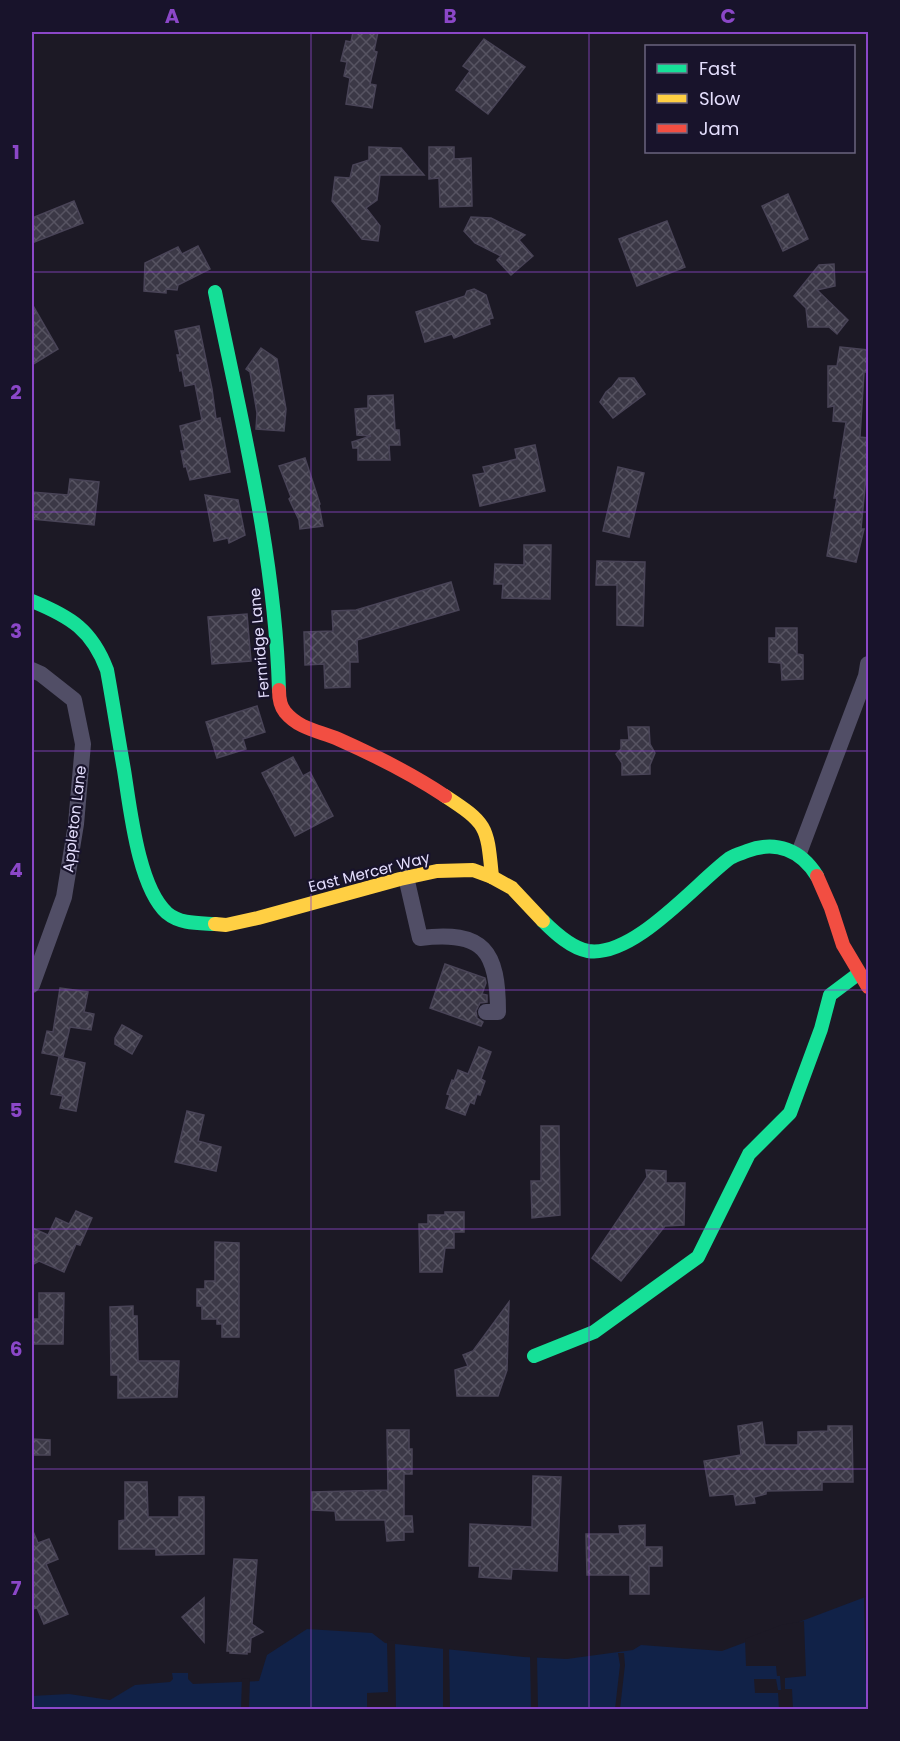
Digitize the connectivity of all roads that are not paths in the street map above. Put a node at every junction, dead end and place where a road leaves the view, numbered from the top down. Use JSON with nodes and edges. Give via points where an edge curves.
{"nodes":[{"id":1,"x":215,"y":292,"type":"dead end"},
{"id":2,"x":32,"y":601,"type":"edge"},
{"id":3,"x":868,"y":664,"type":"edge"},
{"id":4,"x":32,"y":670,"type":"edge"},
{"id":5,"x":799,"y":853,"type":"junction"},
{"id":6,"x":492,"y":877,"type":"junction"},
{"id":7,"x":406,"y":878,"type":"junction"},
{"id":8,"x":858,"y":974,"type":"junction"},
{"id":9,"x":32,"y":985,"type":"edge"},
{"id":10,"x":868,"y":987,"type":"edge"},
{"id":11,"x":486,"y":1012,"type":"dead end"},
{"id":12,"x":534,"y":1356,"type":"dead end"}],
"edges":[{"from":1,"to":6,"type":"street","name":"Fernridge Lane","via":[[262,524],[277,635],[279,699],[284,711],[309,730],[336,738],[428,784],[471,813],[488,838]]},
{"from":2,"to":7,"type":"street","name":"East Mercer Way","via":[[50,607],[80,627],[98,648],[107,670],[136,839],[150,888],[168,914],[183,922],[226,925]]},
{"from":3,"to":5,"type":"street"},
{"from":4,"to":9,"type":"street","name":"Appleton Lane","via":[[75,700],[83,744],[64,897]]},
{"from":5,"to":6,"type":"street","name":"East Mercer Way","via":[[783,846],[747,850],[732,857],[649,929],[614,948],[588,951],[560,938],[512,888]]},
{"from":5,"to":8,"type":"street","via":[[821,882],[839,938]]},
{"from":6,"to":7,"type":"street","name":"East Mercer Way","via":[[472,870],[437,871]]},
{"from":7,"to":11,"type":"street","via":[[420,938],[439,935],[482,945],[498,987],[498,1012]]},
{"from":8,"to":10,"type":"street"},
{"from":8,"to":12,"type":"street","via":[[830,995],[790,1113],[748,1154],[698,1257],[594,1332]]}]}
